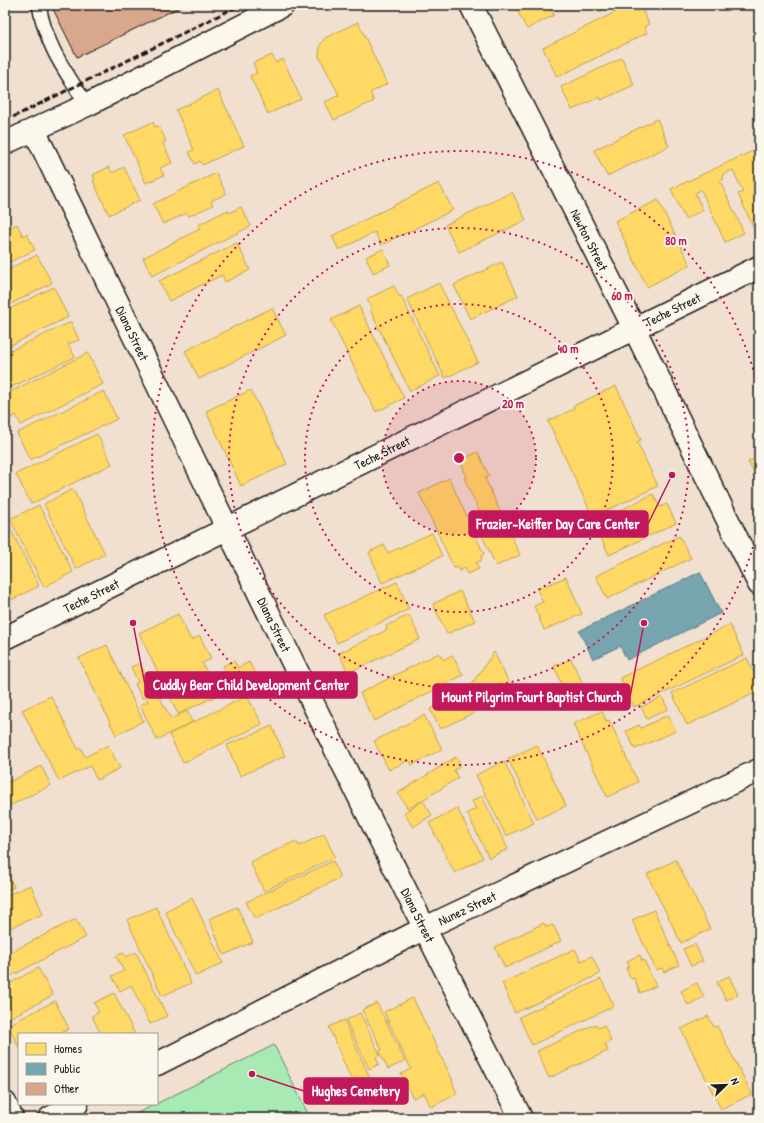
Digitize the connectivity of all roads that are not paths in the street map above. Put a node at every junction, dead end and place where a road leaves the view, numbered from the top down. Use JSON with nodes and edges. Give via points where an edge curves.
{"nodes":[{"id":1,"x":39,"y":5,"type":"edge"},
{"id":2,"x":283,"y":5,"type":"edge"},
{"id":3,"x":471,"y":5,"type":"edge"},
{"id":4,"x":87,"y":105,"type":"junction"},
{"id":5,"x":34,"y":130,"type":"junction"},
{"id":6,"x":5,"y":143,"type":"edge"},
{"id":7,"x":759,"y":267,"type":"edge"},
{"id":8,"x":634,"y":328,"type":"junction"},
{"id":9,"x":227,"y":529,"type":"junction"},
{"id":10,"x":759,"y":584,"type":"edge"},
{"id":11,"x":5,"y":638,"type":"edge"},
{"id":12,"x":759,"y":770,"type":"edge"},
{"id":13,"x":423,"y":929,"type":"junction"},
{"id":14,"x":158,"y":1063,"type":"edge"},
{"id":15,"x":5,"y":1103,"type":"edge"},
{"id":16,"x":75,"y":1105,"type":"edge"},
{"id":17,"x":12,"y":1118,"type":"edge"},
{"id":18,"x":50,"y":1118,"type":"edge"},
{"id":19,"x":520,"y":1118,"type":"edge"}],
"edges":[{"from":1,"to":4,"type":"lane","via":[[42,22],[56,57]]},
{"from":2,"to":4,"type":"street"},
{"from":3,"to":8,"type":"street","name":"Newton Street"},
{"from":4,"to":5,"type":"street"},
{"from":5,"to":6,"type":"street"},
{"from":5,"to":9,"type":"street","name":"Diana Street"},
{"from":7,"to":8,"type":"street","name":"Teche Street"},
{"from":8,"to":9,"type":"street","name":"Teche Street"},
{"from":8,"to":10,"type":"street","name":"Newton Street"},
{"from":9,"to":11,"type":"street","name":"Teche Street"},
{"from":9,"to":13,"type":"street","name":"Diana Street"},
{"from":12,"to":13,"type":"street","name":"Nunez Street"},
{"from":13,"to":14,"type":"street","name":"Nunez Street"},
{"from":13,"to":19,"type":"street","name":"Diana Street"},
{"from":15,"to":17,"type":"street"},
{"from":16,"to":18,"type":"street"}]}
